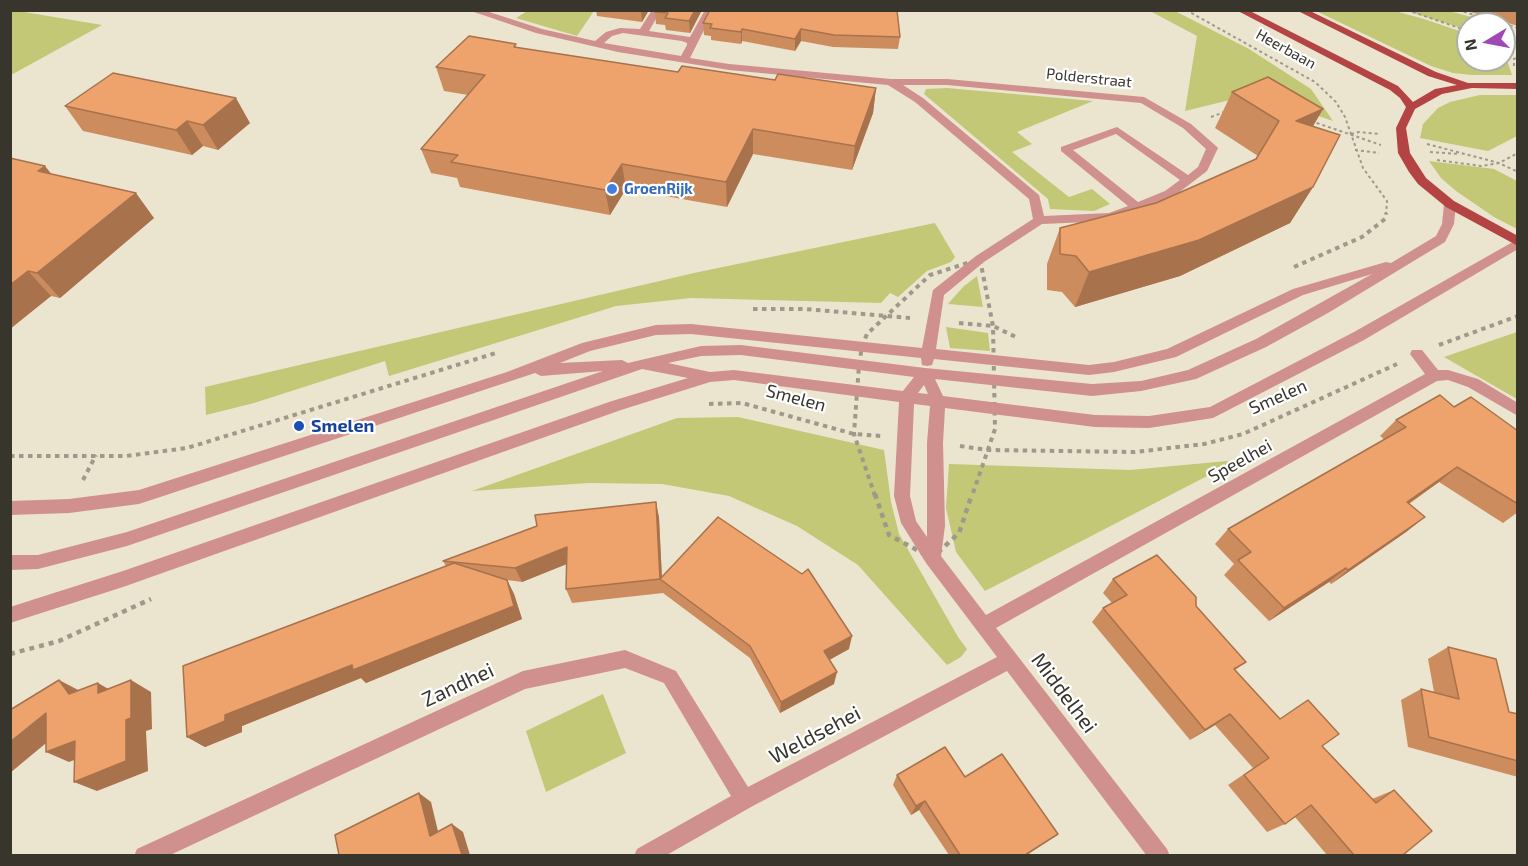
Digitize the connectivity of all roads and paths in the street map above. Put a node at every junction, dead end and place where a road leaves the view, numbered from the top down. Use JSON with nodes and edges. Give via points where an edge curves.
{"nodes":[{"id":1,"x":472,"y":10,"type":"edge"},
{"id":2,"x":657,"y":10,"type":"edge"},
{"id":3,"x":710,"y":10,"type":"edge"},
{"id":4,"x":1186,"y":10,"type":"edge"},
{"id":5,"x":1240,"y":10,"type":"edge"},
{"id":6,"x":1300,"y":10,"type":"edge"},
{"id":7,"x":1407,"y":10,"type":"edge"},
{"id":8,"x":1458,"y":10,"type":"edge"},
{"id":9,"x":1456,"y":28,"type":"edge"},
{"id":10,"x":1518,"y":28,"type":"edge"},
{"id":11,"x":643,"y":32,"type":"junction"},
{"id":12,"x":692,"y":41,"type":"junction"},
{"id":13,"x":596,"y":45,"type":"junction"},
{"id":14,"x":684,"y":60,"type":"junction"},
{"id":15,"x":891,"y":82,"type":"junction"},
{"id":16,"x":1472,"y":85,"type":"junction"},
{"id":17,"x":1518,"y":86,"type":"edge"},
{"id":18,"x":1411,"y":107,"type":"junction"},
{"id":19,"x":1231,"y":109,"type":"edge"},
{"id":20,"x":1307,"y":120,"type":"edge"},
{"id":21,"x":1187,"y":126,"type":"junction"},
{"id":22,"x":1518,"y":153,"type":"edge"},
{"id":23,"x":1459,"y":154,"type":"dead end"},
{"id":24,"x":1499,"y":162,"type":"junction"},
{"id":25,"x":1518,"y":172,"type":"edge"},
{"id":26,"x":1188,"y":180,"type":"junction"},
{"id":27,"x":1450,"y":204,"type":"junction"},
{"id":28,"x":1137,"y":207,"type":"junction"},
{"id":29,"x":1039,"y":220,"type":"junction"},
{"id":30,"x":1518,"y":243,"type":"edge"},
{"id":31,"x":980,"y":259,"type":"junction"},
{"id":32,"x":1409,"y":259,"type":"junction"},
{"id":33,"x":1518,"y":316,"type":"edge"},
{"id":34,"x":993,"y":327,"type":"dead end"},
{"id":35,"x":928,"y":353,"type":"junction"},
{"id":36,"x":1417,"y":354,"type":"junction"},
{"id":37,"x":641,"y":364,"type":"junction"},
{"id":38,"x":926,"y":373,"type":"junction"},
{"id":39,"x":512,"y":376,"type":"junction"},
{"id":40,"x":710,"y":376,"type":"junction"},
{"id":41,"x":1434,"y":376,"type":"junction"},
{"id":42,"x":908,"y":397,"type":"junction"},
{"id":43,"x":938,"y":400,"type":"junction"},
{"id":44,"x":699,"y":404,"type":"dead end"},
{"id":45,"x":1518,"y":410,"type":"edge"},
{"id":46,"x":906,"y":439,"type":"junction"},
{"id":47,"x":935,"y":442,"type":"junction"},
{"id":48,"x":10,"y":508,"type":"edge"},
{"id":49,"x":932,"y":558,"type":"junction"},
{"id":50,"x":10,"y":563,"type":"edge"},
{"id":51,"x":153,"y":598,"type":"dead end"},
{"id":52,"x":10,"y":615,"type":"edge"},
{"id":53,"x":985,"y":625,"type":"junction"},
{"id":54,"x":10,"y":654,"type":"edge"},
{"id":55,"x":1010,"y":660,"type":"junction"},
{"id":56,"x":744,"y":800,"type":"junction"},
{"id":57,"x":144,"y":855,"type":"edge"},
{"id":58,"x":644,"y":855,"type":"edge"},
{"id":59,"x":1160,"y":855,"type":"edge"}],
"edges":[{"from":1,"to":13,"type":"street","name":"Polderstraat"},
{"from":2,"to":11,"type":"street"},
{"from":3,"to":12,"type":"street"},
{"from":4,"to":20,"type":"path","name":"Heerbaan","via":[[1315,82],[1336,102],[1350,135]]},
{"from":5,"to":18,"type":"main road","name":"Heerbaan","via":[[1394,88]]},
{"from":6,"to":16,"type":"main road","via":[[1432,74]]},
{"from":7,"to":9,"type":"path"},
{"from":8,"to":10,"type":"path"},
{"from":11,"to":12,"type":"street"},
{"from":11,"to":13,"type":"street","via":[[615,32]]},
{"from":12,"to":14,"type":"street"},
{"from":13,"to":14,"type":"street","name":"Polderstraat"},
{"from":14,"to":15,"type":"street","name":"Polderstraat"},
{"from":15,"to":21,"type":"street","name":"Polderstraat","via":[[947,82],[1144,100]]},
{"from":15,"to":29,"type":"street","name":"Polderstraat","via":[[919,100],[1035,198]]},
{"from":16,"to":17,"type":"main road"},
{"from":16,"to":18,"type":"main road","via":[[1439,91]]},
{"from":18,"to":27,"type":"main road","via":[[1401,128],[1404,153],[1413,170]]},
{"from":19,"to":21,"type":"path"},
{"from":21,"to":26,"type":"street","name":"Polderstraat","via":[[1212,148],[1203,170]]},
{"from":22,"to":24,"type":"path"},
{"from":23,"to":24,"type":"path"},
{"from":24,"to":25,"type":"path"},
{"from":26,"to":28,"type":"street","name":"Polderstraat","via":[[1168,194]]},
{"from":26,"to":28,"type":"street","via":[[1117,130],[1065,150]]},
{"from":27,"to":30,"type":"main road"},
{"from":27,"to":32,"type":"street","name":"Smelen","via":[[1448,224],[1441,238]]},
{"from":28,"to":29,"type":"street","name":"Polderstraat","via":[[1111,217]]},
{"from":29,"to":31,"type":"street"},
{"from":30,"to":43,"type":"street","name":"Smelen","via":[[1359,336],[1213,412],[1149,422],[1095,421]]},
{"from":31,"to":34,"type":"path"},
{"from":31,"to":35,"type":"street","via":[[938,293]]},
{"from":32,"to":35,"type":"street","name":"Smelen","via":[[1298,292],[1171,353],[1114,367],[1089,370]]},
{"from":32,"to":38,"type":"street","name":"Smelen","via":[[1261,343],[1191,375],[1092,390]]},
{"from":33,"to":36,"type":"path","name":"Smelen"},
{"from":35,"to":38,"type":"street"},
{"from":35,"to":39,"type":"street","name":"Smelen","via":[[691,329],[656,330],[587,347]]},
{"from":36,"to":41,"type":"street"},
{"from":36,"to":47,"type":"path","name":"Smelen","via":[[1243,434],[1204,444],[1135,452],[988,450]]},
{"from":37,"to":38,"type":"street","name":"Smelen","via":[[701,351],[741,350]]},
{"from":37,"to":39,"type":"street","name":"Smelen","via":[[578,366]]},
{"from":37,"to":40,"type":"street","name":"Smelen"},
{"from":37,"to":50,"type":"street","name":"Smelen","via":[[127,538],[38,562]]},
{"from":38,"to":42,"type":"street"},
{"from":38,"to":43,"type":"street"},
{"from":39,"to":48,"type":"street","name":"Smelen","via":[[139,496],[69,506]]},
{"from":40,"to":42,"type":"street","name":"Smelen","via":[[734,375]]},
{"from":40,"to":52,"type":"street","name":"Smelen"},
{"from":41,"to":45,"type":"street","via":[[1448,375],[1473,383]]},
{"from":41,"to":53,"type":"street","name":"Speelhei"},
{"from":42,"to":43,"type":"street","name":"Smelen"},
{"from":42,"to":46,"type":"street","name":"Middelhei"},
{"from":43,"to":47,"type":"street"},
{"from":44,"to":46,"type":"path","name":"Smelen","via":[[742,403],[854,434]]},
{"from":46,"to":49,"type":"street","name":"Middelhei","via":[[902,496],[909,523]]},
{"from":47,"to":49,"type":"street","via":[[937,526]]},
{"from":49,"to":53,"type":"street","name":"Middelhei"},
{"from":51,"to":54,"type":"path","via":[[59,641]]},
{"from":53,"to":55,"type":"street","name":"Middelhei"},
{"from":55,"to":56,"type":"street","name":"Weldsehei"},
{"from":55,"to":59,"type":"street","name":"Middelhei"},
{"from":56,"to":57,"type":"street","name":"Zandhei","via":[[670,677],[625,659],[523,680]]},
{"from":56,"to":58,"type":"street","name":"Weldsehei"}]}
